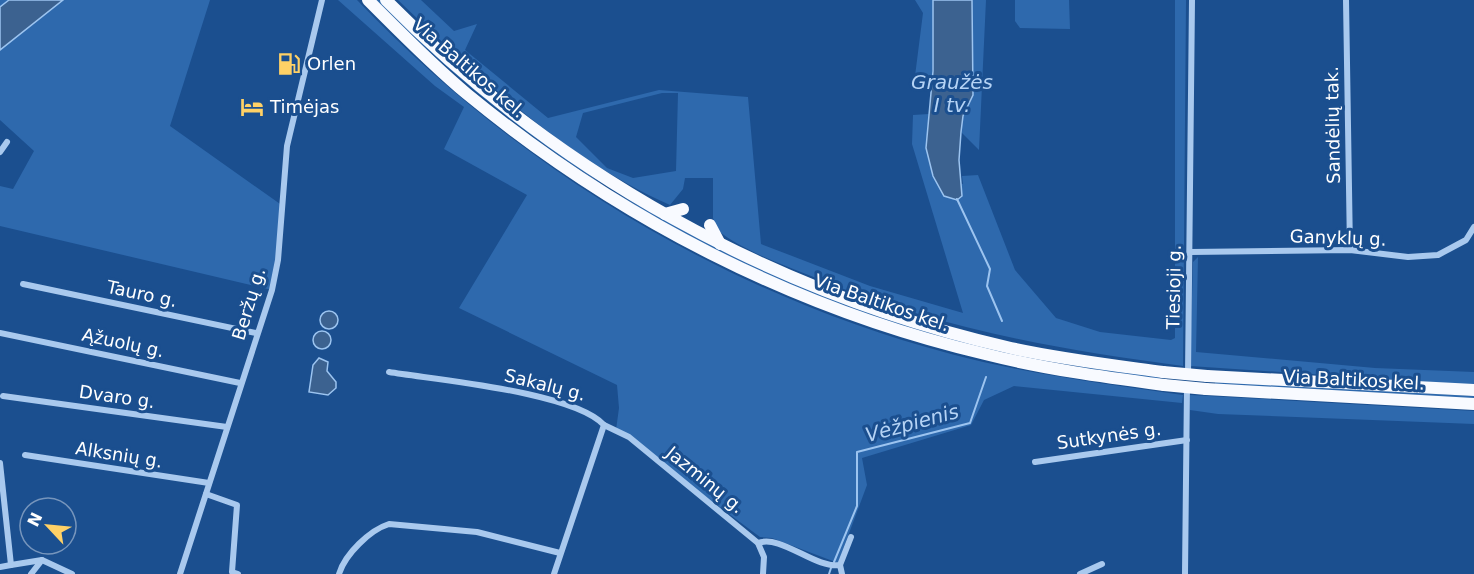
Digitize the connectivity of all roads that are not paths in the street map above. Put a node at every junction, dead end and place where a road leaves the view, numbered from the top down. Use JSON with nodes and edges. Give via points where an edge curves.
{"nodes":[{"id":1,"x":322,"y":0,"type":"edge"},
{"id":2,"x":368,"y":0,"type":"edge"},
{"id":3,"x":386,"y":0,"type":"edge"},
{"id":4,"x":1192,"y":0,"type":"edge"},
{"id":5,"x":1346,"y":0,"type":"edge"},
{"id":6,"x":7,"y":142,"type":"dead end"},
{"id":7,"x":0,"y":152,"type":"edge"},
{"id":8,"x":683,"y":209,"type":"dead end"},
{"id":9,"x":665,"y":214,"type":"junction"},
{"id":10,"x":710,"y":225,"type":"dead end"},
{"id":11,"x":1474,"y":227,"type":"edge"},
{"id":12,"x":720,"y":244,"type":"junction"},
{"id":13,"x":1350,"y":250,"type":"junction"},
{"id":14,"x":1190,"y":252,"type":"junction"},
{"id":15,"x":23,"y":284,"type":"dead end"},
{"id":16,"x":0,"y":333,"type":"edge"},
{"id":17,"x":256,"y":333,"type":"junction"},
{"id":18,"x":389,"y":372,"type":"dead end"},
{"id":19,"x":240,"y":383,"type":"junction"},
{"id":20,"x":1474,"y":390,"type":"edge"},
{"id":21,"x":3,"y":396,"type":"dead end"},
{"id":22,"x":1474,"y":404,"type":"edge"},
{"id":23,"x":604,"y":425,"type":"junction"},
{"id":24,"x":227,"y":427,"type":"junction"},
{"id":25,"x":1187,"y":440,"type":"junction"},
{"id":26,"x":25,"y":456,"type":"dead end"},
{"id":27,"x":1035,"y":462,"type":"dead end"},
{"id":28,"x":0,"y":463,"type":"edge"},
{"id":29,"x":209,"y":483,"type":"junction"},
{"id":30,"x":206,"y":494,"type":"junction"},
{"id":31,"x":851,"y":537,"type":"dead end"},
{"id":32,"x":758,"y":543,"type":"junction"},
{"id":33,"x":560,"y":553,"type":"junction"},
{"id":34,"x":42,"y":560,"type":"junction"},
{"id":35,"x":1102,"y":564,"type":"dead end"},
{"id":36,"x":11,"y":565,"type":"junction"},
{"id":37,"x":840,"y":565,"type":"junction"},
{"id":38,"x":0,"y":567,"type":"edge"},
{"id":39,"x":31,"y":574,"type":"edge"},
{"id":40,"x":72,"y":574,"type":"edge"},
{"id":41,"x":180,"y":574,"type":"edge"},
{"id":42,"x":238,"y":574,"type":"edge"},
{"id":43,"x":339,"y":574,"type":"edge"},
{"id":44,"x":554,"y":574,"type":"edge"},
{"id":45,"x":763,"y":574,"type":"edge"},
{"id":46,"x":842,"y":574,"type":"edge"},
{"id":47,"x":1080,"y":574,"type":"edge"},
{"id":48,"x":1185,"y":574,"type":"edge"}],
"edges":[{"from":1,"to":17,"type":"street","name":"Beržų g.","via":[[287,146],[278,260]]},
{"from":2,"to":22,"type":"highway","name":"Via Baltikos kel.","bridge":true,"via":[[466,93],[552,159],[647,220],[732,265],[851,314],[1030,364],[1164,385]]},
{"from":3,"to":9,"type":"highway","name":"Via Baltikos kel.","via":[[470,78],[540,134],[601,177]]},
{"from":4,"to":14,"type":"street","name":"Tiesioji g."},
{"from":5,"to":13,"type":"street","name":"Sandėlių tak."},
{"from":6,"to":7,"type":"street"},
{"from":8,"to":9,"type":"highway"},
{"from":9,"to":12,"type":"highway","name":"Via Baltikos kel."},
{"from":10,"to":12,"type":"highway"},
{"from":11,"to":13,"type":"street","name":"Ganyklų g.","via":[[1466,240],[1438,255],[1408,257]]},
{"from":12,"to":20,"type":"highway","name":"Via Baltikos kel.","bridge":true,"via":[[816,287],[956,334],[1045,354],[1207,376]]},
{"from":13,"to":14,"type":"street","name":"Ganyklų g."},
{"from":14,"to":25,"type":"street","name":"Tiesioji g."},
{"from":15,"to":17,"type":"street","name":"Tauro g."},
{"from":16,"to":19,"type":"street","name":"Ąžuolų g."},
{"from":17,"to":19,"type":"street","name":"Beržų g."},
{"from":18,"to":23,"type":"street","name":"Sakalų g.","via":[[522,393],[592,413]]},
{"from":19,"to":24,"type":"street","name":"Beržų g."},
{"from":21,"to":24,"type":"street","name":"Dvaro g."},
{"from":23,"to":32,"type":"street","name":"Jazminų g.","via":[[629,437]]},
{"from":23,"to":33,"type":"street"},
{"from":24,"to":29,"type":"street","name":"Beržų g."},
{"from":25,"to":27,"type":"street","name":"Sutkynės g."},
{"from":25,"to":48,"type":"street","name":"Tiesioji g."},
{"from":26,"to":29,"type":"street","name":"Alksnių g."},
{"from":28,"to":36,"type":"street"},
{"from":29,"to":30,"type":"street","name":"Beržų g."},
{"from":30,"to":41,"type":"street","name":"Beržų g."},
{"from":30,"to":42,"type":"street","via":[[237,506],[232,572]]},
{"from":31,"to":37,"type":"street"},
{"from":32,"to":37,"type":"street","via":[[770,541],[826,564]]},
{"from":32,"to":45,"type":"street","via":[[764,557]]},
{"from":33,"to":43,"type":"street","via":[[477,532],[389,524],[378,527],[347,558]]},
{"from":33,"to":44,"type":"street"},
{"from":34,"to":36,"type":"street"},
{"from":34,"to":39,"type":"street"},
{"from":34,"to":40,"type":"street"},
{"from":35,"to":47,"type":"street"},
{"from":36,"to":38,"type":"street"},
{"from":37,"to":46,"type":"street"}]}
